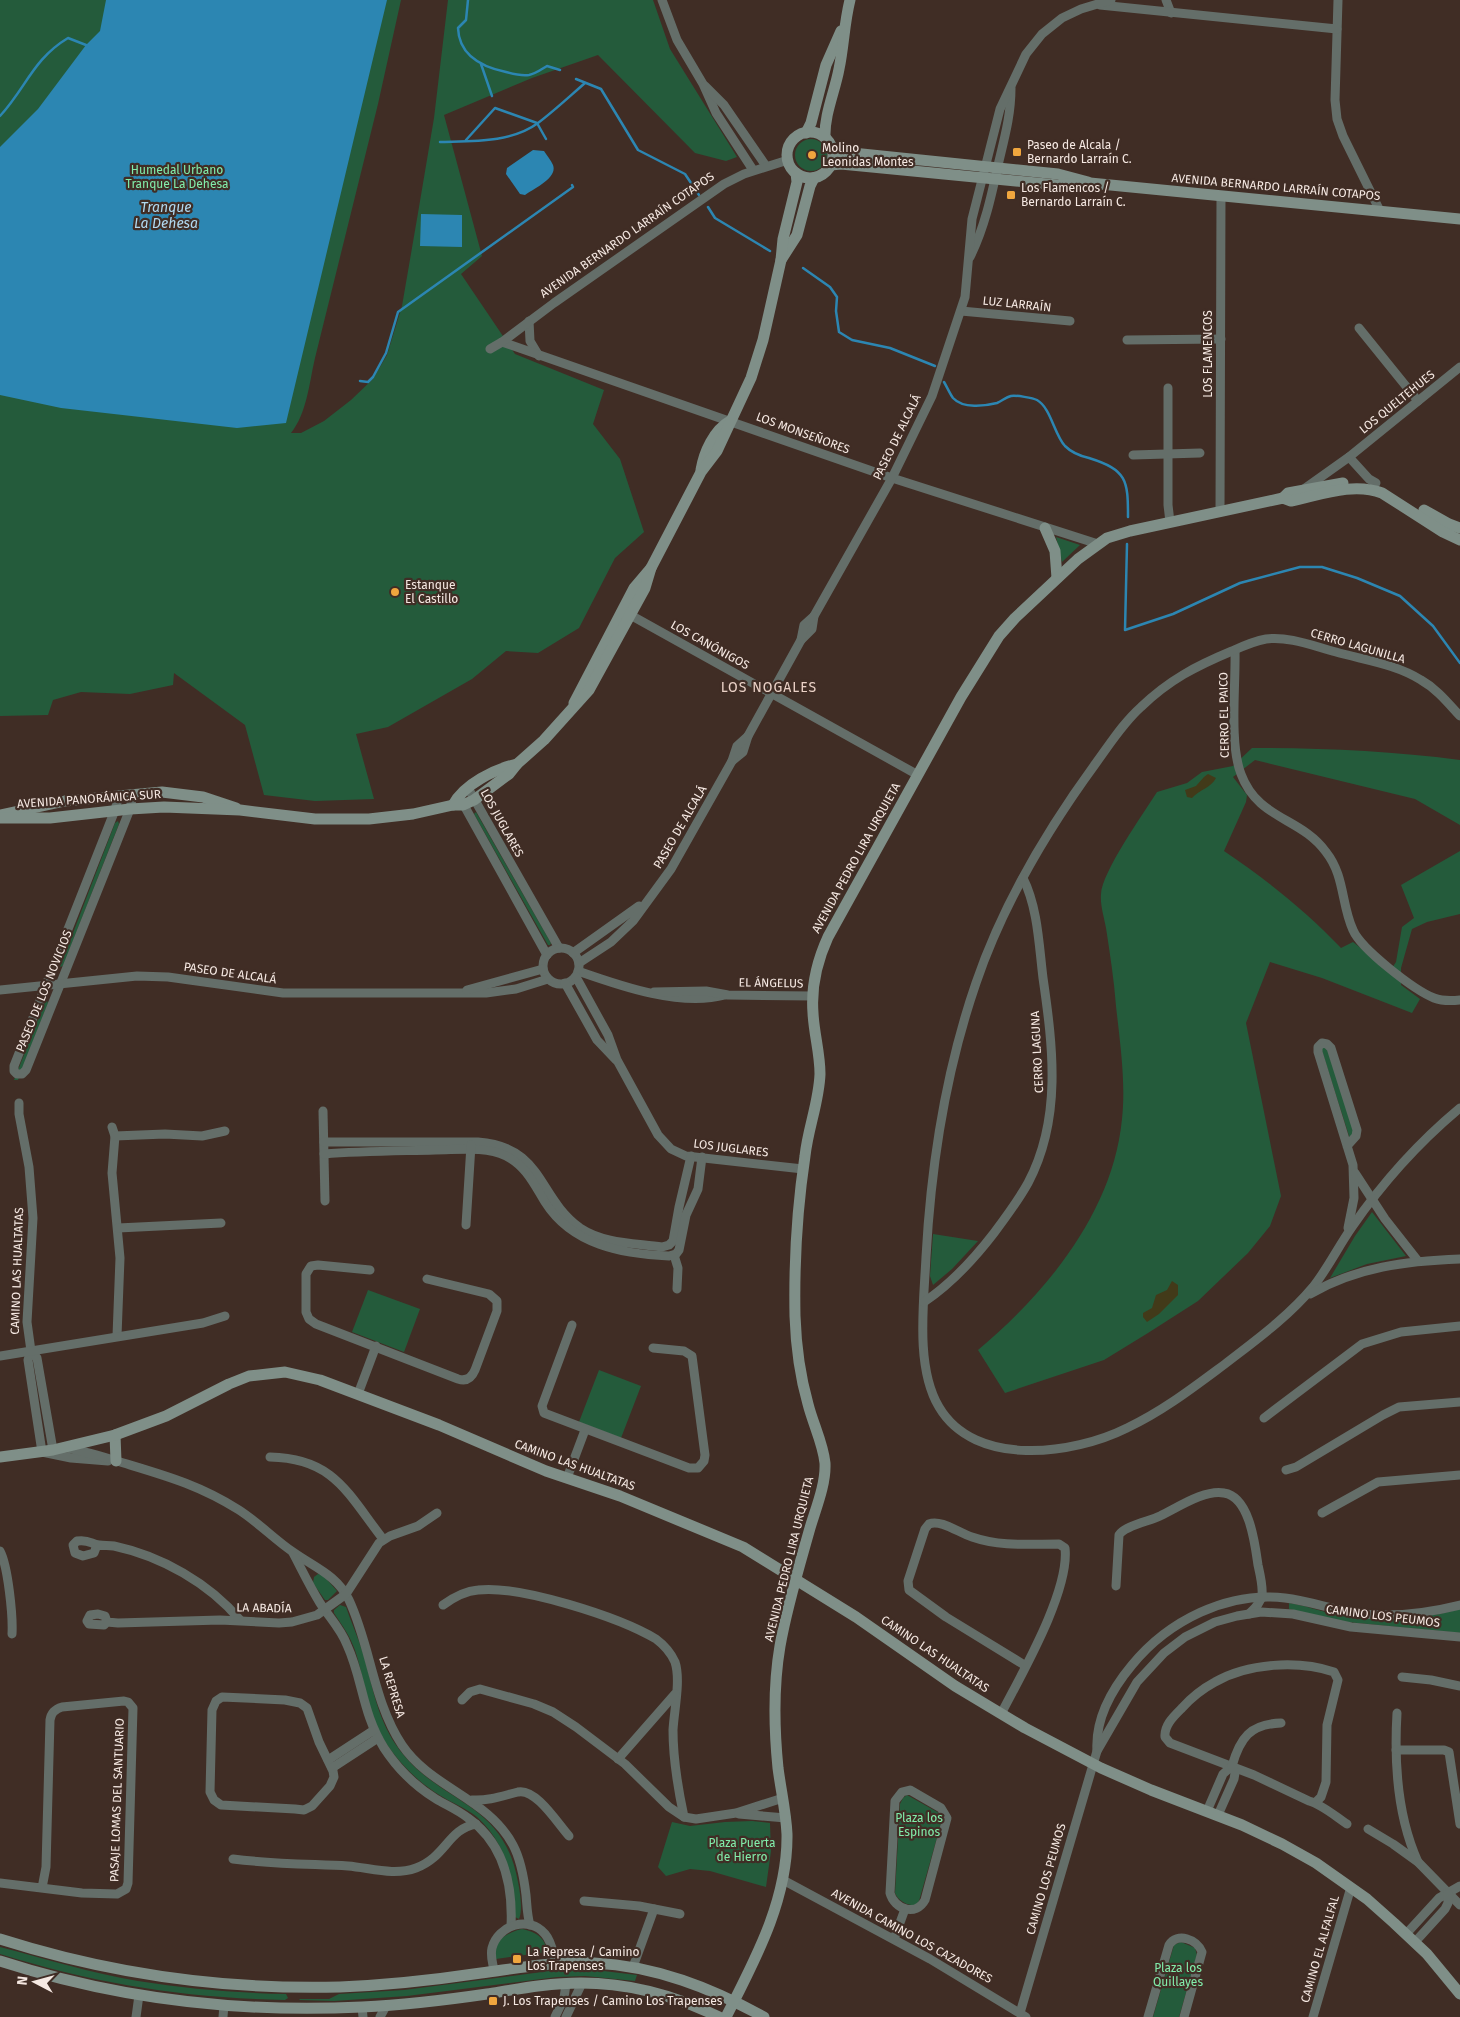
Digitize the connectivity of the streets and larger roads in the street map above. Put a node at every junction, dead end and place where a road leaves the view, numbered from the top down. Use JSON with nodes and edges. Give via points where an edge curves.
{"nodes":[{"id":1,"x":662,"y":0,"type":"edge"},
{"id":2,"x":850,"y":0,"type":"edge"},
{"id":3,"x":1111,"y":0,"type":"edge"},
{"id":4,"x":1166,"y":0,"type":"edge"},
{"id":5,"x":1338,"y":0,"type":"edge"},
{"id":6,"x":1095,"y":4,"type":"junction"},
{"id":7,"x":1171,"y":13,"type":"junction"},
{"id":8,"x":844,"y":25,"type":"junction"},
{"id":9,"x":1337,"y":29,"type":"junction"},
{"id":10,"x":703,"y":84,"type":"junction"},
{"id":11,"x":1011,"y":88,"type":"junction"},
{"id":12,"x":806,"y":133,"type":"junction"},
{"id":13,"x":825,"y":138,"type":"junction"},
{"id":14,"x":833,"y":151,"type":"junction"},
{"id":15,"x":788,"y":160,"type":"junction"},
{"id":16,"x":918,"y":160,"type":"junction"},
{"id":17,"x":831,"y":165,"type":"junction"},
{"id":18,"x":766,"y":166,"type":"junction"},
{"id":19,"x":985,"y":166,"type":"junction"},
{"id":20,"x":997,"y":167,"type":"junction"},
{"id":21,"x":754,"y":170,"type":"junction"},
{"id":22,"x":916,"y":172,"type":"junction"},
{"id":23,"x":796,"y":173,"type":"junction"},
{"id":24,"x":814,"y":178,"type":"junction"},
{"id":25,"x":982,"y":178,"type":"junction"},
{"id":26,"x":994,"y":180,"type":"junction"},
{"id":27,"x":1090,"y":183,"type":"junction"},
{"id":28,"x":1222,"y":196,"type":"junction"},
{"id":29,"x":1380,"y":211,"type":"junction"},
{"id":30,"x":1460,"y":219,"type":"edge"},
{"id":31,"x":970,"y":257,"type":"junction"},
{"id":32,"x":781,"y":260,"type":"junction"},
{"id":33,"x":961,"y":311,"type":"junction"},
{"id":34,"x":530,"y":321,"type":"junction"},
{"id":35,"x":1070,"y":322,"type":"dead end"},
{"id":36,"x":1359,"y":328,"type":"dead end"},
{"id":37,"x":1221,"y":339,"type":"junction"},
{"id":38,"x":1128,"y":340,"type":"dead end"},
{"id":39,"x":502,"y":342,"type":"junction"},
{"id":40,"x":490,"y":349,"type":"dead end"},
{"id":41,"x":539,"y":356,"type":"junction"},
{"id":42,"x":1460,"y":367,"type":"edge"},
{"id":43,"x":1168,"y":388,"type":"dead end"},
{"id":44,"x":1418,"y":400,"type":"junction"},
{"id":45,"x":730,"y":421,"type":"junction"},
{"id":46,"x":1200,"y":453,"type":"dead end"},
{"id":47,"x":1168,"y":454,"type":"junction"},
{"id":48,"x":1133,"y":455,"type":"dead end"},
{"id":49,"x":1350,"y":457,"type":"junction"},
{"id":50,"x":892,"y":478,"type":"junction"},
{"id":51,"x":1376,"y":483,"type":"junction"},
{"id":52,"x":1304,"y":489,"type":"junction"},
{"id":53,"x":1283,"y":498,"type":"junction"},
{"id":54,"x":1220,"y":512,"type":"junction"},
{"id":55,"x":1170,"y":522,"type":"junction"},
{"id":56,"x":1045,"y":528,"type":"junction"},
{"id":57,"x":1460,"y":528,"type":"edge"},
{"id":58,"x":1460,"y":540,"type":"edge"},
{"id":59,"x":1098,"y":544,"type":"junction"},
{"id":60,"x":1057,"y":578,"type":"junction"},
{"id":61,"x":626,"y":613,"type":"junction"},
{"id":62,"x":1235,"y":650,"type":"junction"},
{"id":63,"x":771,"y":694,"type":"junction"},
{"id":64,"x":1460,"y":716,"type":"edge"},
{"id":65,"x":517,"y":764,"type":"junction"},
{"id":66,"x":918,"y":775,"type":"junction"},
{"id":67,"x":468,"y":788,"type":"junction"},
{"id":68,"x":133,"y":794,"type":"junction"},
{"id":69,"x":119,"y":795,"type":"junction"},
{"id":70,"x":474,"y":800,"type":"junction"},
{"id":71,"x":458,"y":802,"type":"junction"},
{"id":72,"x":130,"y":809,"type":"junction"},
{"id":73,"x":115,"y":810,"type":"junction"},
{"id":74,"x":240,"y":810,"type":"junction"},
{"id":75,"x":0,"y":817,"type":"edge"},
{"id":76,"x":97,"y":858,"type":"junction"},
{"id":77,"x":109,"y":862,"type":"junction"},
{"id":78,"x":517,"y":875,"type":"junction"},
{"id":79,"x":1023,"y":878,"type":"junction"},
{"id":80,"x":506,"y":881,"type":"junction"},
{"id":81,"x":645,"y":902,"type":"junction"},
{"id":82,"x":559,"y":948,"type":"junction"},
{"id":83,"x":573,"y":953,"type":"junction"},
{"id":84,"x":547,"y":955,"type":"junction"},
{"id":85,"x":543,"y":968,"type":"junction"},
{"id":86,"x":577,"y":970,"type":"junction"},
{"id":87,"x":548,"y":979,"type":"junction"},
{"id":88,"x":62,"y":982,"type":"junction"},
{"id":89,"x":47,"y":984,"type":"junction"},
{"id":90,"x":566,"y":984,"type":"junction"},
{"id":91,"x":0,"y":990,"type":"edge"},
{"id":92,"x":457,"y":993,"type":"junction"},
{"id":93,"x":813,"y":996,"type":"junction"},
{"id":94,"x":1460,"y":1000,"type":"edge"},
{"id":95,"x":617,"y":1060,"type":"junction"},
{"id":96,"x":19,"y":1103,"type":"dead end"},
{"id":97,"x":1460,"y":1108,"type":"edge"},
{"id":98,"x":323,"y":1111,"type":"dead end"},
{"id":99,"x":224,"y":1131,"type":"dead end"},
{"id":100,"x":324,"y":1142,"type":"junction"},
{"id":101,"x":471,"y":1146,"type":"junction"},
{"id":102,"x":1347,"y":1146,"type":"junction"},
{"id":103,"x":324,"y":1154,"type":"junction"},
{"id":104,"x":691,"y":1156,"type":"junction"},
{"id":105,"x":702,"y":1158,"type":"junction"},
{"id":106,"x":803,"y":1169,"type":"junction"},
{"id":107,"x":1354,"y":1171,"type":"junction"},
{"id":108,"x":1372,"y":1200,"type":"junction"},
{"id":109,"x":325,"y":1201,"type":"dead end"},
{"id":110,"x":221,"y":1223,"type":"dead end"},
{"id":111,"x":466,"y":1225,"type":"dead end"},
{"id":112,"x":118,"y":1228,"type":"junction"},
{"id":113,"x":1347,"y":1233,"type":"junction"},
{"id":114,"x":674,"y":1255,"type":"junction"},
{"id":115,"x":1460,"y":1259,"type":"edge"},
{"id":116,"x":1418,"y":1261,"type":"junction"},
{"id":117,"x":370,"y":1270,"type":"dead end"},
{"id":118,"x":427,"y":1279,"type":"dead end"},
{"id":119,"x":677,"y":1289,"type":"dead end"},
{"id":120,"x":1303,"y":1298,"type":"junction"},
{"id":121,"x":924,"y":1302,"type":"junction"},
{"id":122,"x":225,"y":1316,"type":"dead end"},
{"id":123,"x":572,"y":1325,"type":"dead end"},
{"id":124,"x":1460,"y":1326,"type":"edge"},
{"id":125,"x":117,"y":1336,"type":"junction"},
{"id":126,"x":376,"y":1346,"type":"junction"},
{"id":127,"x":653,"y":1348,"type":"dead end"},
{"id":128,"x":31,"y":1351,"type":"junction"},
{"id":129,"x":0,"y":1356,"type":"edge"},
{"id":130,"x":42,"y":1383,"type":"junction"},
{"id":131,"x":30,"y":1385,"type":"junction"},
{"id":132,"x":358,"y":1394,"type":"junction"},
{"id":133,"x":1460,"y":1402,"type":"edge"},
{"id":134,"x":1264,"y":1418,"type":"dead end"},
{"id":135,"x":585,"y":1430,"type":"junction"},
{"id":136,"x":115,"y":1435,"type":"junction"},
{"id":137,"x":65,"y":1448,"type":"junction"},
{"id":138,"x":53,"y":1450,"type":"junction"},
{"id":139,"x":42,"y":1452,"type":"junction"},
{"id":140,"x":270,"y":1456,"type":"dead end"},
{"id":141,"x":0,"y":1457,"type":"edge"},
{"id":142,"x":116,"y":1461,"type":"junction"},
{"id":143,"x":1286,"y":1470,"type":"dead end"},
{"id":144,"x":1460,"y":1475,"type":"edge"},
{"id":145,"x":567,"y":1478,"type":"junction"},
{"id":146,"x":437,"y":1513,"type":"dead end"},
{"id":147,"x":1322,"y":1513,"type":"dead end"},
{"id":148,"x":383,"y":1539,"type":"junction"},
{"id":149,"x":97,"y":1546,"type":"dead end"},
{"id":150,"x":0,"y":1551,"type":"edge"},
{"id":151,"x":292,"y":1552,"type":"junction"},
{"id":152,"x":796,"y":1578,"type":"junction"},
{"id":153,"x":1116,"y":1586,"type":"dead end"},
{"id":154,"x":346,"y":1594,"type":"junction"},
{"id":155,"x":1262,"y":1597,"type":"junction"},
{"id":156,"x":443,"y":1605,"type":"dead end"},
{"id":157,"x":1460,"y":1605,"type":"edge"},
{"id":158,"x":325,"y":1611,"type":"junction"},
{"id":159,"x":1249,"y":1614,"type":"junction"},
{"id":160,"x":240,"y":1620,"type":"junction"},
{"id":161,"x":107,"y":1622,"type":"dead end"},
{"id":162,"x":12,"y":1634,"type":"dead end"},
{"id":163,"x":1460,"y":1637,"type":"edge"},
{"id":164,"x":1026,"y":1666,"type":"junction"},
{"id":165,"x":1402,"y":1677,"type":"dead end"},
{"id":166,"x":1460,"y":1686,"type":"edge"},
{"id":167,"x":675,"y":1694,"type":"junction"},
{"id":168,"x":462,"y":1700,"type":"dead end"},
{"id":169,"x":1397,"y":1713,"type":"dead end"},
{"id":170,"x":1001,"y":1714,"type":"junction"},
{"id":171,"x":1281,"y":1724,"type":"dead end"},
{"id":172,"x":376,"y":1734,"type":"junction"},
{"id":173,"x":1396,"y":1750,"type":"junction"},
{"id":174,"x":1097,"y":1751,"type":"junction"},
{"id":175,"x":618,"y":1759,"type":"junction"},
{"id":176,"x":1093,"y":1763,"type":"junction"},
{"id":177,"x":330,"y":1764,"type":"junction"},
{"id":178,"x":1232,"y":1766,"type":"junction"},
{"id":179,"x":783,"y":1798,"type":"junction"},
{"id":180,"x":471,"y":1800,"type":"junction"},
{"id":181,"x":495,"y":1800,"type":"junction"},
{"id":182,"x":1316,"y":1802,"type":"junction"},
{"id":183,"x":457,"y":1810,"type":"junction"},
{"id":184,"x":736,"y":1813,"type":"junction"},
{"id":185,"x":1212,"y":1814,"type":"junction"},
{"id":186,"x":684,"y":1817,"type":"junction"},
{"id":187,"x":786,"y":1818,"type":"junction"},
{"id":188,"x":496,"y":1821,"type":"junction"},
{"id":189,"x":476,"y":1824,"type":"junction"},
{"id":190,"x":1347,"y":1824,"type":"dead end"},
{"id":191,"x":1460,"y":1824,"type":"edge"},
{"id":192,"x":1368,"y":1829,"type":"dead end"},
{"id":193,"x":457,"y":1831,"type":"junction"},
{"id":194,"x":568,"y":1836,"type":"dead end"},
{"id":195,"x":233,"y":1859,"type":"dead end"},
{"id":196,"x":1418,"y":1862,"type":"junction"},
{"id":197,"x":783,"y":1880,"type":"junction"},
{"id":198,"x":0,"y":1883,"type":"edge"},
{"id":199,"x":1460,"y":1886,"type":"edge"},
{"id":200,"x":1351,"y":1887,"type":"junction"},
{"id":201,"x":42,"y":1888,"type":"junction"},
{"id":202,"x":1448,"y":1894,"type":"junction"},
{"id":203,"x":584,"y":1901,"type":"dead end"},
{"id":204,"x":1460,"y":1905,"type":"edge"},
{"id":205,"x":654,"y":1909,"type":"junction"},
{"id":206,"x":905,"y":1909,"type":"junction"},
{"id":207,"x":680,"y":1914,"type":"dead end"},
{"id":208,"x":530,"y":1925,"type":"junction"},
{"id":209,"x":512,"y":1926,"type":"junction"},
{"id":210,"x":1406,"y":1934,"type":"junction"},
{"id":211,"x":0,"y":1939,"type":"edge"},
{"id":212,"x":894,"y":1939,"type":"junction"},
{"id":213,"x":1415,"y":1942,"type":"junction"},
{"id":214,"x":0,"y":1961,"type":"edge"},
{"id":215,"x":556,"y":1963,"type":"junction"},
{"id":216,"x":633,"y":1967,"type":"junction"},
{"id":217,"x":494,"y":1971,"type":"junction"},
{"id":218,"x":566,"y":1984,"type":"junction"},
{"id":219,"x":582,"y":1984,"type":"junction"},
{"id":220,"x":305,"y":1987,"type":"junction"},
{"id":221,"x":1460,"y":1994,"type":"edge"},
{"id":222,"x":139,"y":1995,"type":"junction"},
{"id":223,"x":734,"y":2001,"type":"junction"},
{"id":224,"x":224,"y":2005,"type":"junction"},
{"id":225,"x":386,"y":2006,"type":"junction"},
{"id":226,"x":292,"y":2008,"type":"junction"},
{"id":227,"x":363,"y":2012,"type":"edge"},
{"id":228,"x":1023,"y":2015,"type":"edge"},
{"id":229,"x":136,"y":2017,"type":"edge"},
{"id":230,"x":223,"y":2017,"type":"edge"},
{"id":231,"x":380,"y":2017,"type":"edge"},
{"id":232,"x":555,"y":2017,"type":"edge"},
{"id":233,"x":566,"y":2017,"type":"edge"},
{"id":234,"x":719,"y":2017,"type":"edge"},
{"id":235,"x":726,"y":2017,"type":"edge"},
{"id":236,"x":764,"y":2017,"type":"edge"},
{"id":237,"x":1148,"y":2017,"type":"edge"},
{"id":238,"x":1184,"y":2017,"type":"edge"},
{"id":239,"x":1313,"y":2017,"type":"edge"}],
"edges":[{"from":1,"to":10,"type":"street","via":[[677,40]]},
{"from":2,"to":8,"type":"street"},
{"from":3,"to":6,"type":"street","name":"PASEO DE ALCALÁ"},
{"from":4,"to":7,"type":"street"},
{"from":5,"to":9,"type":"street"},
{"from":6,"to":7,"type":"street"},
{"from":6,"to":11,"type":"street","name":"PASEO DE ALCALÁ","via":[[1062,18],[1042,34],[1021,62]]},
{"from":7,"to":9,"type":"street"},
{"from":8,"to":12,"type":"street","via":[[826,65]]},
{"from":8,"to":13,"type":"street"},
{"from":9,"to":29,"type":"street","via":[[1337,119]]},
{"from":10,"to":18,"type":"street","via":[[724,105]]},
{"from":10,"to":21,"type":"street","via":[[716,114]]},
{"from":11,"to":19,"type":"street","name":"PASEO DE ALCALÁ","via":[[1000,109]]},
{"from":11,"to":20,"type":"street","name":"PASEO DE ALCALÁ","via":[[1009,121]]},
{"from":12,"to":13,"type":"street","via":[[816,133]]},
{"from":12,"to":15,"type":"street","via":[[792,142]]},
{"from":13,"to":14,"type":"street"},
{"from":14,"to":16,"type":"street","name":"AVENIDA BERNARDO LARRAÍN COTAPOS"},
{"from":14,"to":17,"type":"street"},
{"from":15,"to":18,"type":"street","name":"AVENIDA BERNARDO LARRAÍN COTAPOS"},
{"from":15,"to":23,"type":"street"},
{"from":16,"to":19,"type":"street","name":"AVENIDA BERNARDO LARRAÍN COTAPOS"},
{"from":16,"to":22,"type":"street"},
{"from":17,"to":22,"type":"street","name":"AVENIDA BERNARDO LARRAÍN COTAPOS"},
{"from":17,"to":24,"type":"street"},
{"from":18,"to":21,"type":"street","name":"AVENIDA BERNARDO LARRAÍN COTAPOS"},
{"from":19,"to":20,"type":"street","name":"AVENIDA BERNARDO LARRAÍN COTAPOS"},
{"from":19,"to":25,"type":"street","name":"PASEO DE ALCALÁ"},
{"from":20,"to":26,"type":"street","name":"PASEO DE ALCALÁ"},
{"from":20,"to":27,"type":"street","name":"AVENIDA BERNARDO LARRAÍN COTAPOS","via":[[1068,175]]},
{"from":21,"to":34,"type":"street","name":"AVENIDA BERNARDO LARRAÍN COTAPOS","via":[[724,184]]},
{"from":22,"to":25,"type":"street","name":"AVENIDA BERNARDO LARRAÍN COTAPOS"},
{"from":23,"to":24,"type":"street"},
{"from":23,"to":32,"type":"street","name":"AVENIDA PANORÁMICA SUR"},
{"from":24,"to":32,"type":"street","name":"AVENIDA PANORÁMICA SUR","via":[[797,235]]},
{"from":25,"to":26,"type":"street","name":"AVENIDA BERNARDO LARRAÍN COTAPOS"},
{"from":25,"to":31,"type":"street","name":"PASEO DE ALCALÁ","via":[[970,227]]},
{"from":26,"to":27,"type":"street","name":"AVENIDA BERNARDO LARRAÍN COTAPOS","via":[[1066,185]]},
{"from":26,"to":31,"type":"street","name":"PASEO DE ALCALÁ","via":[[981,231]]},
{"from":27,"to":28,"type":"street","name":"AVENIDA BERNARDO LARRAÍN COTAPOS"},
{"from":28,"to":29,"type":"street","name":"AVENIDA BERNARDO LARRAÍN COTAPOS"},
{"from":28,"to":37,"type":"street","name":"LOS FLAMENCOS"},
{"from":29,"to":30,"type":"street","name":"AVENIDA BERNARDO LARRAÍN COTAPOS"},
{"from":31,"to":33,"type":"street","name":"PASEO DE ALCALÁ"},
{"from":32,"to":45,"type":"street","name":"AVENIDA PANORÁMICA SUR","via":[[760,354]]},
{"from":33,"to":35,"type":"street","name":"LUZ LARRAÍN"},
{"from":33,"to":50,"type":"street","name":"PASEO DE ALCALÁ","via":[[932,396]]},
{"from":34,"to":39,"type":"street","name":"AVENIDA BERNARDO LARRAÍN COTAPOS"},
{"from":34,"to":41,"type":"street","via":[[530,341]]},
{"from":36,"to":44,"type":"street"},
{"from":37,"to":38,"type":"street"},
{"from":37,"to":54,"type":"street","name":"LOS FLAMENCOS"},
{"from":39,"to":40,"type":"street","name":"AVENIDA BERNARDO LARRAÍN COTAPOS"},
{"from":39,"to":41,"type":"street","name":"LOS MONSEÑORES"},
{"from":41,"to":45,"type":"street","name":"LOS MONSEÑORES"},
{"from":42,"to":44,"type":"street","name":"LOS QUELTEHUES"},
{"from":43,"to":47,"type":"street"},
{"from":44,"to":49,"type":"street","name":"LOS QUELTEHUES"},
{"from":45,"to":50,"type":"street","name":"LOS MONSEÑORES"},
{"from":45,"to":61,"type":"street","name":"AVENIDA PANORÁMICA SUR","via":[[717,451],[701,472],[651,568],[638,583]]},
{"from":46,"to":47,"type":"street"},
{"from":47,"to":48,"type":"street"},
{"from":47,"to":55,"type":"street"},
{"from":49,"to":51,"type":"street","via":[[1368,479]]},
{"from":49,"to":52,"type":"street","name":"LOS QUELTEHUES"},
{"from":50,"to":56,"type":"street","name":"LOS MONSEÑORES"},
{"from":50,"to":63,"type":"street","name":"PASEO DE ALCALÁ","via":[[814,616],[812,629],[801,640]]},
{"from":51,"to":52,"type":"street","name":"AVENIDA PEDRO LIRA URQUIETA","via":[[1349,482]]},
{"from":51,"to":57,"type":"street","name":"AVENIDA PEDRO LIRA URQUIETA"},
{"from":52,"to":53,"type":"street","name":"AVENIDA PEDRO LIRA URQUIETA","via":[[1288,493]]},
{"from":53,"to":54,"type":"street","name":"AVENIDA PEDRO LIRA URQUIETA"},
{"from":53,"to":58,"type":"street","name":"AVENIDA PEDRO LIRA URQUIETA","via":[[1291,501],[1348,489],[1372,489]]},
{"from":54,"to":55,"type":"street","name":"AVENIDA PEDRO LIRA URQUIETA"},
{"from":55,"to":59,"type":"street","name":"AVENIDA PEDRO LIRA URQUIETA","via":[[1117,534]]},
{"from":56,"to":59,"type":"street","name":"LOS MONSEÑORES"},
{"from":56,"to":60,"type":"street","via":[[1055,552]]},
{"from":59,"to":60,"type":"street","name":"AVENIDA PEDRO LIRA URQUIETA"},
{"from":60,"to":66,"type":"street","name":"AVENIDA PEDRO LIRA URQUIETA","via":[[993,644]]},
{"from":61,"to":63,"type":"street","name":"LOS CANÓNIGOS"},
{"from":61,"to":65,"type":"street","name":"AVENIDA PANORÁMICA SUR","via":[[580,688],[572,707],[544,740]]},
{"from":62,"to":64,"type":"street","name":"CERRO LAGUNILLA","via":[[1263,640],[1287,639],[1394,668],[1426,683]]},
{"from":62,"to":79,"type":"street","name":"CERRO LAGUNILLA","via":[[1188,670],[1138,709],[1083,781]]},
{"from":62,"to":94,"type":"street","name":"CERRO EL PAICO","via":[[1236,751],[1248,789],[1267,810],[1307,832],[1326,852],[1341,880],[1351,927],[1365,948],[1429,996]]},
{"from":63,"to":66,"type":"street","name":"LOS CANÓNIGOS"},
{"from":63,"to":81,"type":"street","name":"PASEO DE ALCALÁ","via":[[743,752],[732,761],[675,863]]},
{"from":65,"to":67,"type":"street","name":"AVENIDA PANORÁMICA SUR","via":[[498,770]]},
{"from":65,"to":70,"type":"street","name":"AVENIDA PANORÁMICA SUR"},
{"from":66,"to":93,"type":"street","name":"AVENIDA PEDRO LIRA URQUIETA","via":[[828,937],[818,963]]},
{"from":67,"to":70,"type":"street","name":"LOS JUGLARES"},
{"from":67,"to":71,"type":"street","name":"AVENIDA PANORÁMICA SUR"},
{"from":68,"to":69,"type":"street","name":"AVENIDA PANORÁMICA SUR"},
{"from":68,"to":72,"type":"street","name":"PASEO DE LOS NOVICIOS"},
{"from":68,"to":74,"type":"street","name":"AVENIDA PANORÁMICA SUR","via":[[193,794]]},
{"from":69,"to":73,"type":"street","name":"PASEO DE LOS NOVICIOS"},
{"from":69,"to":75,"type":"street","name":"AVENIDA PANORÁMICA SUR","via":[[48,804]]},
{"from":70,"to":71,"type":"street","name":"AVENIDA PANORÁMICA SUR"},
{"from":70,"to":78,"type":"street","name":"LOS JUGLARES"},
{"from":71,"to":74,"type":"street","name":"AVENIDA PANORÁMICA SUR","via":[[413,814],[369,819],[294,818]]},
{"from":71,"to":80,"type":"street","name":"LOS JUGLARES"},
{"from":72,"to":73,"type":"street","name":"AVENIDA PANORÁMICA SUR"},
{"from":72,"to":74,"type":"street","name":"AVENIDA PANORÁMICA SUR"},
{"from":72,"to":77,"type":"street","name":"PASEO DE LOS NOVICIOS"},
{"from":73,"to":75,"type":"street","name":"AVENIDA PANORÁMICA SUR","via":[[50,818]]},
{"from":73,"to":76,"type":"street","name":"PASEO DE LOS NOVICIOS"},
{"from":76,"to":77,"type":"street"},
{"from":76,"to":89,"type":"street","name":"PASEO DE LOS NOVICIOS"},
{"from":77,"to":88,"type":"street","name":"PASEO DE LOS NOVICIOS"},
{"from":78,"to":80,"type":"street"},
{"from":78,"to":82,"type":"street","name":"LOS JUGLARES"},
{"from":79,"to":121,"type":"street","name":"CERRO LAGUNILLA","via":[[984,961],[955,1058],[933,1179]]},
{"from":79,"to":121,"type":"street","name":"CERRO LAGUNA","via":[[1034,912],[1048,1012],[1052,1074],[1049,1124],[1038,1160],[1015,1204],[968,1263]]},
{"from":80,"to":84,"type":"street","name":"LOS JUGLARES"},
{"from":81,"to":83,"type":"street","name":"PASEO DE ALCALÁ"},
{"from":81,"to":86,"type":"street","name":"PASEO DE ALCALÁ","via":[[622,933]]},
{"from":82,"to":83,"type":"street"},
{"from":82,"to":84,"type":"street"},
{"from":83,"to":86,"type":"street"},
{"from":84,"to":85,"type":"street"},
{"from":85,"to":87,"type":"street"},
{"from":85,"to":92,"type":"street","name":"PASEO DE ALCALÁ"},
{"from":86,"to":90,"type":"street"},
{"from":86,"to":93,"type":"street","name":"EL ÁNGELUS","via":[[654,992]]},
{"from":86,"to":95,"type":"street","name":"LOS JUGLARES"},
{"from":87,"to":90,"type":"street","via":[[556,984]]},
{"from":87,"to":92,"type":"street","name":"PASEO DE ALCALÁ","via":[[507,991]]},
{"from":88,"to":89,"type":"street","name":"PASEO DE ALCALÁ"},
{"from":88,"to":89,"type":"street","name":"PASEO DE LOS NOVICIOS","via":[[26,1070],[17,1074],[14,1066]]},
{"from":88,"to":92,"type":"street","name":"PASEO DE ALCALÁ","via":[[137,976],[284,993]]},
{"from":89,"to":91,"type":"street","name":"PASEO DE ALCALÁ"},
{"from":90,"to":95,"type":"street","name":"LOS JUGLARES","via":[[597,1040]]},
{"from":93,"to":106,"type":"street","name":"AVENIDA PEDRO LIRA URQUIETA","via":[[820,1057],[819,1078]]},
{"from":95,"to":104,"type":"street","name":"LOS JUGLARES","via":[[662,1140],[676,1152]]},
{"from":96,"to":128,"type":"street","name":"CAMINO LAS HUALTATAS","via":[[33,1210],[27,1322]]},
{"from":97,"to":108,"type":"street","via":[[1409,1154]]},
{"from":98,"to":100,"type":"street"},
{"from":99,"to":112,"type":"street","via":[[202,1136],[113,1132],[112,1173]]},
{"from":100,"to":101,"type":"street"},
{"from":100,"to":103,"type":"street"},
{"from":101,"to":103,"type":"street"},
{"from":101,"to":104,"type":"street","via":[[500,1145],[520,1155],[537,1172],[566,1215],[587,1232],[610,1240],[662,1247],[670,1245],[673,1240]]},
{"from":101,"to":111,"type":"street"},
{"from":101,"to":114,"type":"street","via":[[500,1154],[519,1164],[559,1220],[589,1242],[612,1249]]},
{"from":102,"to":102,"type":"street","via":[[1357,1130],[1331,1048],[1322,1044],[1318,1052]]},
{"from":102,"to":107,"type":"street"},
{"from":103,"to":109,"type":"street"},
{"from":104,"to":105,"type":"street","name":"LOS JUGLARES"},
{"from":105,"to":106,"type":"street","name":"LOS JUGLARES"},
{"from":105,"to":114,"type":"street","via":[[698,1189],[688,1207],[680,1246]]},
{"from":106,"to":152,"type":"street","name":"AVENIDA PEDRO LIRA URQUIETA","via":[[795,1266],[796,1338],[805,1393],[825,1467]]},
{"from":107,"to":108,"type":"street"},
{"from":107,"to":113,"type":"street","via":[[1354,1198]]},
{"from":108,"to":113,"type":"street"},
{"from":108,"to":116,"type":"street"},
{"from":110,"to":112,"type":"street"},
{"from":112,"to":125,"type":"street"},
{"from":113,"to":120,"type":"street"},
{"from":114,"to":119,"type":"street","via":[[678,1268]]},
{"from":115,"to":116,"type":"street"},
{"from":116,"to":120,"type":"street","via":[[1360,1272],[1332,1282]]},
{"from":117,"to":126,"type":"street","via":[[311,1266],[306,1274],[306,1312],[314,1323]]},
{"from":118,"to":126,"type":"street","via":[[489,1294],[497,1301],[497,1311],[472,1376],[461,1380]]},
{"from":120,"to":121,"type":"street","name":"CERRO LAGUNILLA","via":[[1248,1346],[1186,1393],[1140,1422],[1086,1443],[1025,1449],[1004,1449],[980,1443],[945,1416],[934,1398],[927,1373]]},
{"from":122,"to":125,"type":"street","name":"CAMINO LAS HUALTATAS","via":[[202,1323]]},
{"from":123,"to":135,"type":"street","via":[[542,1408],[548,1416]]},
{"from":124,"to":134,"type":"street","via":[[1401,1332],[1362,1344]]},
{"from":125,"to":128,"type":"street","name":"CAMINO LAS HUALTATAS"},
{"from":126,"to":132,"type":"street"},
{"from":127,"to":135,"type":"street","via":[[684,1351],[692,1356],[705,1455],[701,1466],[689,1468]]},
{"from":128,"to":129,"type":"street","name":"CAMINO LAS HUALTATAS"},
{"from":128,"to":130,"type":"street","name":"CAMINO LAS HUALTATAS","via":[[36,1356]]},
{"from":128,"to":131,"type":"street","name":"CAMINO LAS HUALTATAS","via":[[28,1358]]},
{"from":130,"to":131,"type":"street"},
{"from":130,"to":138,"type":"street","name":"CAMINO LAS HUALTATAS"},
{"from":131,"to":139,"type":"street","name":"CAMINO LAS HUALTATAS"},
{"from":132,"to":136,"type":"street","name":"CAMINO LAS HUALTATAS","via":[[303,1374],[259,1374]]},
{"from":132,"to":145,"type":"street","name":"CAMINO LAS HUALTATAS"},
{"from":133,"to":143,"type":"street","via":[[1399,1407]]},
{"from":135,"to":145,"type":"street"},
{"from":136,"to":137,"type":"street","name":"CAMINO LAS HUALTATAS"},
{"from":136,"to":142,"type":"street"},
{"from":137,"to":138,"type":"street","name":"CAMINO LAS HUALTATAS"},
{"from":137,"to":142,"type":"street","name":"LA REPRESA"},
{"from":138,"to":139,"type":"street","name":"CAMINO LAS HUALTATAS"},
{"from":139,"to":141,"type":"street","name":"CAMINO LAS HUALTATAS"},
{"from":139,"to":142,"type":"street","name":"LA REPRESA","via":[[86,1460]]},
{"from":140,"to":148,"type":"street","via":[[297,1459],[323,1469]]},
{"from":142,"to":151,"type":"street","name":"LA REPRESA","via":[[173,1477],[206,1491],[253,1520]]},
{"from":144,"to":147,"type":"street","via":[[1378,1482]]},
{"from":145,"to":152,"type":"street","name":"CAMINO LAS HUALTATAS","via":[[728,1540]]},
{"from":146,"to":148,"type":"street","via":[[418,1526]]},
{"from":148,"to":154,"type":"street","name":"LA ABADÍA","via":[[371,1552]]},
{"from":149,"to":160,"type":"street","via":[[120,1547],[169,1566],[213,1594]]},
{"from":150,"to":162,"type":"street","via":[[12,1610]]},
{"from":151,"to":154,"type":"street","name":"LA REPRESA","via":[[328,1573]]},
{"from":151,"to":158,"type":"street","name":"LA REPRESA"},
{"from":152,"to":170,"type":"street","name":"CAMINO LAS HUALTATAS"},
{"from":152,"to":179,"type":"street","name":"AVENIDA PEDRO LIRA URQUIETA","via":[[780,1648],[775,1689],[776,1749]]},
{"from":153,"to":155,"type":"street","via":[[1122,1530],[1197,1498],[1221,1492],[1236,1499],[1250,1523]]},
{"from":154,"to":158,"type":"street","name":"LA ABADÍA"},
{"from":154,"to":180,"type":"street","name":"LA REPRESA","via":[[392,1728],[422,1768]]},
{"from":155,"to":157,"type":"street","name":"CAMINO LOS PEUMOS","via":[[1295,1599],[1345,1611],[1381,1615],[1415,1614]]},
{"from":155,"to":159,"type":"street"},
{"from":155,"to":174,"type":"street","name":"CAMINO LOS PEUMOS","via":[[1202,1612],[1154,1642],[1112,1693],[1100,1725]]},
{"from":156,"to":167,"type":"street","via":[[471,1591],[501,1590],[548,1599],[614,1621],[649,1636],[668,1650],[676,1667]]},
{"from":158,"to":160,"type":"street","name":"LA ABADÍA","via":[[286,1623]]},
{"from":158,"to":172,"type":"street","name":"LA REPRESA","via":[[347,1644]]},
{"from":159,"to":163,"type":"street","name":"CAMINO LOS PEUMOS","via":[[1283,1613],[1351,1627]]},
{"from":159,"to":174,"type":"street","name":"CAMINO LOS PEUMOS","via":[[1205,1627],[1164,1653],[1137,1682]]},
{"from":160,"to":161,"type":"street","name":"LA ABADÍA"},
{"from":164,"to":164,"type":"street","via":[[1056,1598],[1064,1569],[1064,1547],[1060,1544],[1018,1546],[995,1543],[939,1523],[929,1524],[923,1532],[908,1581],[909,1590]]},
{"from":164,"to":170,"type":"street"},
{"from":165,"to":166,"type":"street"},
{"from":167,"to":175,"type":"street"},
{"from":167,"to":186,"type":"street","via":[[674,1744]]},
{"from":168,"to":175,"type":"street","via":[[470,1692],[480,1689],[541,1707],[568,1721]]},
{"from":169,"to":173,"type":"street"},
{"from":170,"to":176,"type":"street","name":"CAMINO LAS HUALTATAS"},
{"from":171,"to":178,"type":"street","via":[[1265,1725],[1251,1731],[1240,1743]]},
{"from":172,"to":177,"type":"street"},
{"from":172,"to":183,"type":"street","name":"LA REPRESA","via":[[411,1780]]},
{"from":173,"to":191,"type":"street","via":[[1449,1752]]},
{"from":173,"to":196,"type":"street","via":[[1402,1813]]},
{"from":174,"to":176,"type":"street","name":"CAMINO LOS PEUMOS"},
{"from":175,"to":186,"type":"street"},
{"from":176,"to":185,"type":"street","name":"CAMINO LAS HUALTATAS"},
{"from":176,"to":228,"type":"street","name":"CAMINO LOS PEUMOS"},
{"from":177,"to":177,"type":"street","via":[[334,1777],[332,1784],[308,1808],[217,1803],[210,1792],[214,1703],[225,1696],[300,1703],[309,1712]]},
{"from":178,"to":182,"type":"street"},
{"from":178,"to":182,"type":"street","via":[[1173,1744],[1166,1739],[1166,1726],[1190,1700],[1222,1678],[1250,1669],[1279,1666],[1304,1666],[1334,1672],[1338,1680],[1328,1725],[1326,1782]]},
{"from":178,"to":185,"type":"street","via":[[1235,1776]]},
{"from":179,"to":184,"type":"street"},
{"from":179,"to":187,"type":"street","name":"AVENIDA PEDRO LIRA URQUIETA"},
{"from":180,"to":181,"type":"street"},
{"from":180,"to":188,"type":"street","name":"LA REPRESA"},
{"from":181,"to":188,"type":"street"},
{"from":181,"to":194,"type":"street","via":[[528,1792]]},
{"from":182,"to":190,"type":"street"},
{"from":183,"to":189,"type":"street","name":"LA REPRESA"},
{"from":183,"to":193,"type":"street"},
{"from":184,"to":186,"type":"street","via":[[696,1819]]},
{"from":184,"to":187,"type":"street"},
{"from":185,"to":200,"type":"street","name":"CAMINO LAS HUALTATAS","via":[[1298,1852]]},
{"from":187,"to":197,"type":"street","name":"AVENIDA PEDRO LIRA URQUIETA"},
{"from":188,"to":208,"type":"street","name":"LA REPRESA","via":[[520,1861]]},
{"from":189,"to":193,"type":"street"},
{"from":189,"to":209,"type":"street","name":"LA REPRESA","via":[[503,1860],[510,1891]]},
{"from":192,"to":196,"type":"street"},
{"from":193,"to":195,"type":"street","via":[[434,1858],[406,1871]]},
{"from":196,"to":202,"type":"street"},
{"from":197,"to":212,"type":"street","name":"AVENIDA CAMINO LOS CAZADORES"},
{"from":197,"to":223,"type":"street","name":"AVENIDA PEDRO LIRA URQUIETA","via":[[768,1928]]},
{"from":198,"to":201,"type":"street","name":"PASAJE LOMAS DEL SANTUARIO"},
{"from":199,"to":202,"type":"street"},
{"from":200,"to":210,"type":"street","name":"CAMINO LAS HUALTATAS"},
{"from":200,"to":239,"type":"street","name":"CAMINO EL ALFALFAL"},
{"from":201,"to":201,"type":"street","name":"PASAJE LOMAS DEL SANTUARIO","via":[[46,1867],[52,1714],[62,1707],[128,1702],[133,1708],[126,1889],[117,1894]]},
{"from":202,"to":204,"type":"street"},
{"from":202,"to":210,"type":"street","via":[[1437,1901]]},
{"from":202,"to":213,"type":"street","via":[[1446,1909]]},
{"from":203,"to":205,"type":"street"},
{"from":205,"to":207,"type":"street"},
{"from":205,"to":216,"type":"street"},
{"from":206,"to":206,"type":"street","via":[[915,1909],[925,1900],[947,1818],[941,1808],[910,1790],[902,1792],[895,1801],[890,1889],[894,1903]]},
{"from":206,"to":212,"type":"street"},
{"from":208,"to":209,"type":"street"},
{"from":208,"to":215,"type":"street","via":[[545,1934],[552,1945]]},
{"from":209,"to":217,"type":"street","via":[[502,1932],[493,1945]]},
{"from":210,"to":213,"type":"street","name":"CAMINO LAS HUALTATAS"},
{"from":211,"to":220,"type":"street","via":[[131,1972],[218,1983]]},
{"from":212,"to":228,"type":"street","name":"AVENIDA CAMINO LOS CAZADORES"},
{"from":213,"to":221,"type":"street","name":"CAMINO LAS HUALTATAS"},
{"from":214,"to":222,"type":"street","via":[[62,1979]]},
{"from":215,"to":216,"type":"street"},
{"from":215,"to":217,"type":"street"},
{"from":216,"to":223,"type":"street","via":[[680,1978]]},
{"from":217,"to":220,"type":"street","via":[[388,1984]]},
{"from":218,"to":219,"type":"street"},
{"from":218,"to":225,"type":"street"},
{"from":218,"to":232,"type":"street","via":[[564,1998]]},
{"from":219,"to":233,"type":"street"},
{"from":219,"to":234,"type":"street","via":[[653,1993]]},
{"from":220,"to":226,"type":"street","via":[[295,1995]]},
{"from":222,"to":224,"type":"street"},
{"from":222,"to":229,"type":"street"},
{"from":223,"to":235,"type":"street","name":"AVENIDA PEDRO LIRA URQUIETA"},
{"from":223,"to":236,"type":"street"},
{"from":224,"to":226,"type":"street"},
{"from":224,"to":230,"type":"street"},
{"from":225,"to":227,"type":"street"},
{"from":225,"to":231,"type":"street"},
{"from":226,"to":227,"type":"street"},
{"from":237,"to":238,"type":"street","via":[[1169,1945],[1172,1940],[1180,1938],[1195,1943],[1202,1952]]}]}
